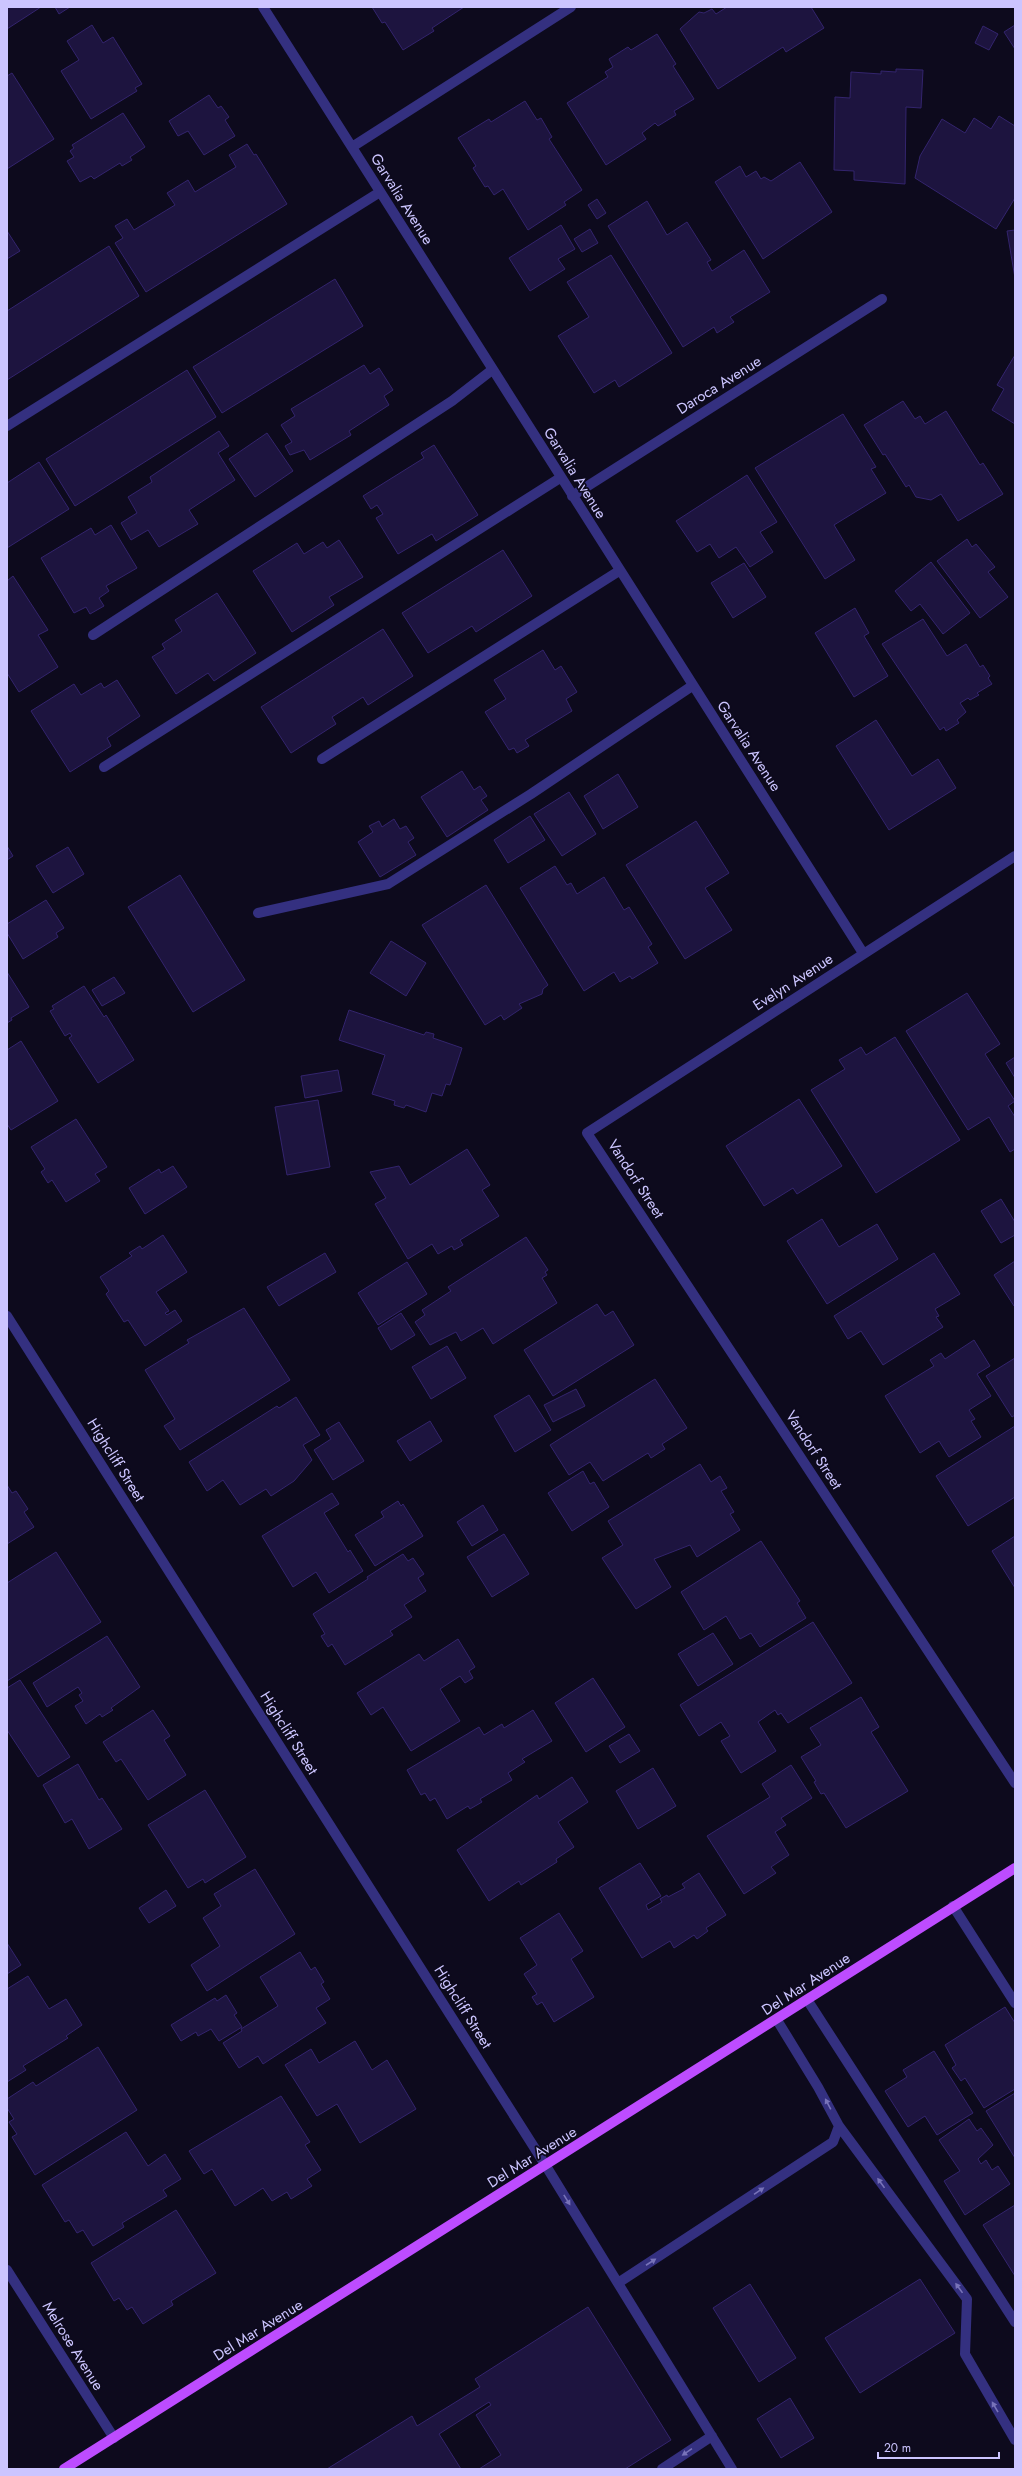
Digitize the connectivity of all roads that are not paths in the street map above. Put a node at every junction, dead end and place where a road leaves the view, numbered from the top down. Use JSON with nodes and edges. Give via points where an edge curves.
{"nodes":[{"id":1,"x":263,"y":7,"type":"edge"},
{"id":2,"x":571,"y":7,"type":"edge"},
{"id":3,"x":352,"y":147,"type":"junction"},
{"id":4,"x":380,"y":192,"type":"junction"},
{"id":5,"x":882,"y":299,"type":"dead end"},
{"id":6,"x":492,"y":370,"type":"junction"},
{"id":7,"x":7,"y":426,"type":"edge"},
{"id":8,"x":560,"y":478,"type":"junction"},
{"id":9,"x":572,"y":496,"type":"junction"},
{"id":10,"x":619,"y":571,"type":"junction"},
{"id":11,"x":93,"y":635,"type":"dead end"},
{"id":12,"x":692,"y":686,"type":"junction"},
{"id":13,"x":322,"y":759,"type":"dead end"},
{"id":14,"x":104,"y":767,"type":"dead end"},
{"id":15,"x":1015,"y":856,"type":"edge"},
{"id":16,"x":258,"y":913,"type":"dead end"},
{"id":17,"x":863,"y":953,"type":"junction"},
{"id":18,"x":587,"y":1133,"type":"joint"},
{"id":19,"x":7,"y":1316,"type":"edge"},
{"id":20,"x":1015,"y":1783,"type":"edge"},
{"id":21,"x":1015,"y":1868,"type":"edge"},
{"id":22,"x":953,"y":1906,"type":"junction"},
{"id":23,"x":808,"y":2001,"type":"junction"},
{"id":24,"x":1015,"y":2003,"type":"edge"},
{"id":25,"x":777,"y":2020,"type":"junction"},
{"id":26,"x":839,"y":2126,"type":"junction"},
{"id":27,"x":546,"y":2166,"type":"junction"},
{"id":28,"x":7,"y":2270,"type":"edge"},
{"id":29,"x":618,"y":2283,"type":"junction"},
{"id":30,"x":1015,"y":2322,"type":"edge"},
{"id":31,"x":712,"y":2436,"type":"junction"},
{"id":32,"x":114,"y":2438,"type":"junction"},
{"id":33,"x":1015,"y":2440,"type":"edge"},
{"id":34,"x":64,"y":2469,"type":"edge"},
{"id":35,"x":662,"y":2469,"type":"edge"},
{"id":36,"x":732,"y":2469,"type":"edge"}],
"edges":[{"from":1,"to":3,"type":"street","name":"Garvalia Avenue"},
{"from":2,"to":3,"type":"street"},
{"from":3,"to":4,"type":"street","name":"Garvalia Avenue"},
{"from":4,"to":6,"type":"street","name":"Garvalia Avenue"},
{"from":4,"to":7,"type":"street"},
{"from":5,"to":9,"type":"street","name":"Daroca Avenue"},
{"from":6,"to":8,"type":"street","name":"Garvalia Avenue"},
{"from":6,"to":11,"type":"street","via":[[452,401]]},
{"from":8,"to":9,"type":"street","name":"Garvalia Avenue"},
{"from":8,"to":14,"type":"street"},
{"from":9,"to":10,"type":"street","name":"Garvalia Avenue"},
{"from":10,"to":12,"type":"street","name":"Garvalia Avenue"},
{"from":10,"to":13,"type":"street"},
{"from":12,"to":16,"type":"street","via":[[531,794],[388,884]]},
{"from":12,"to":17,"type":"street","name":"Garvalia Avenue"},
{"from":15,"to":17,"type":"street","name":"Evelyn Avenue"},
{"from":17,"to":18,"type":"street","name":"Evelyn Avenue"},
{"from":18,"to":20,"type":"street","name":"Vandorf Street"},
{"from":19,"to":27,"type":"street","name":"Highcliff Street"},
{"from":21,"to":22,"type":"main road","name":"Del Mar Avenue"},
{"from":22,"to":23,"type":"main road","name":"Del Mar Avenue"},
{"from":22,"to":24,"type":"street"},
{"from":23,"to":25,"type":"main road","name":"Del Mar Avenue"},
{"from":23,"to":30,"type":"street"},
{"from":26,"to":25,"type":"street","one_way":true},
{"from":25,"to":27,"type":"main road","name":"Del Mar Avenue"},
{"from":29,"to":26,"type":"street","one_way":true,"via":[[833,2142]]},
{"from":33,"to":26,"type":"street","one_way":true,"via":[[965,2354],[967,2299]]},
{"from":27,"to":29,"type":"street","name":"Highcliff Street","one_way":true},
{"from":27,"to":32,"type":"main road","name":"Del Mar Avenue"},
{"from":28,"to":32,"type":"street","name":"Melrose Avenue"},
{"from":29,"to":31,"type":"street","name":"Highcliff Street"},
{"from":31,"to":35,"type":"street","one_way":true},
{"from":31,"to":36,"type":"street","name":"Highcliff Street"},
{"from":32,"to":34,"type":"main road","name":"Del Mar Avenue"}]}
